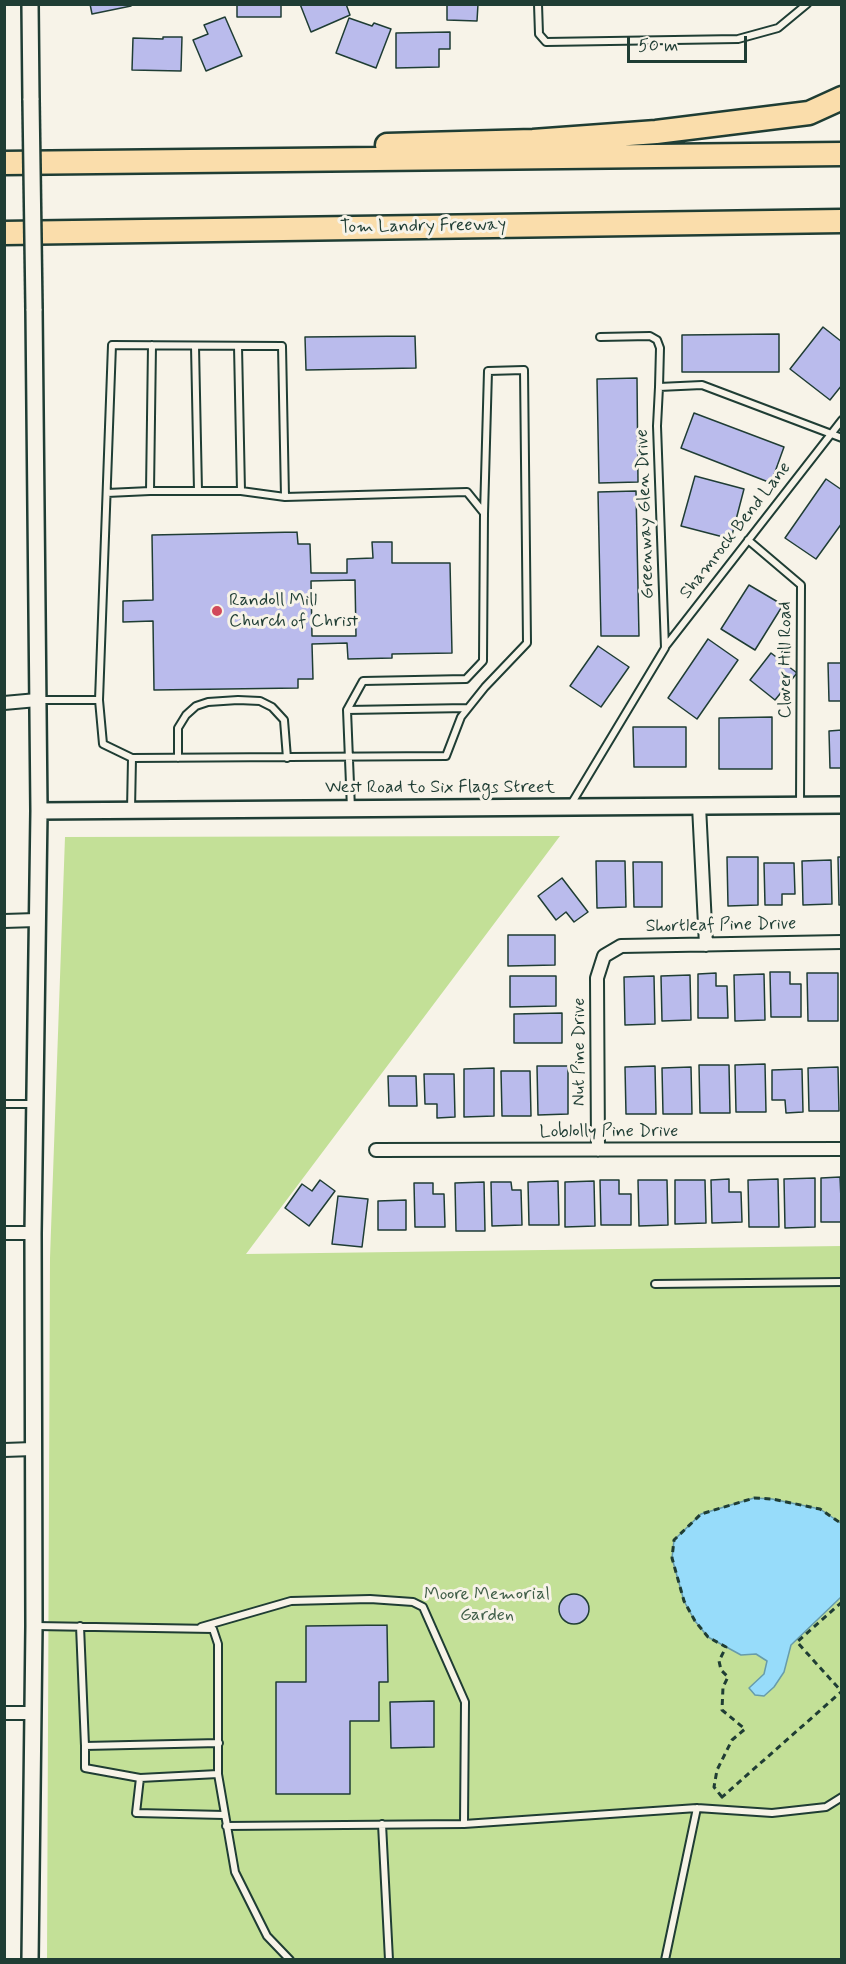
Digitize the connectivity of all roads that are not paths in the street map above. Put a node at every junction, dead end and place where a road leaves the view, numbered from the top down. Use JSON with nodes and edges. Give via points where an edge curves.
{"nodes":[{"id":1,"x":30,"y":4,"type":"edge"},
{"id":2,"x":538,"y":4,"type":"edge"},
{"id":3,"x":807,"y":4,"type":"edge"},
{"id":4,"x":842,"y":98,"type":"edge"},
{"id":5,"x":842,"y":154,"type":"edge"},
{"id":6,"x":125,"y":161,"type":"junction"},
{"id":7,"x":4,"y":163,"type":"edge"},
{"id":8,"x":842,"y":221,"type":"edge"},
{"id":9,"x":762,"y":222,"type":"junction"},
{"id":10,"x":842,"y":228,"type":"edge"},
{"id":11,"x":4,"y":233,"type":"edge"},
{"id":12,"x":600,"y":337,"type":"dead end"},
{"id":13,"x":152,"y":345,"type":"junction"},
{"id":14,"x":195,"y":346,"type":"junction"},
{"id":15,"x":238,"y":346,"type":"junction"},
{"id":16,"x":659,"y":387,"type":"junction"},
{"id":17,"x":842,"y":420,"type":"edge"},
{"id":18,"x":831,"y":433,"type":"junction"},
{"id":19,"x":842,"y":438,"type":"edge"},
{"id":20,"x":150,"y":491,"type":"junction"},
{"id":21,"x":198,"y":491,"type":"junction"},
{"id":22,"x":241,"y":491,"type":"junction"},
{"id":23,"x":107,"y":493,"type":"junction"},
{"id":24,"x":285,"y":497,"type":"junction"},
{"id":25,"x":484,"y":518,"type":"junction"},
{"id":26,"x":748,"y":540,"type":"junction"},
{"id":27,"x":665,"y":648,"type":"junction"},
{"id":28,"x":37,"y":700,"type":"junction"},
{"id":29,"x":99,"y":700,"type":"junction"},
{"id":30,"x":4,"y":703,"type":"edge"},
{"id":31,"x":468,"y":708,"type":"junction"},
{"id":32,"x":347,"y":710,"type":"junction"},
{"id":33,"x":132,"y":758,"type":"junction"},
{"id":34,"x":178,"y":758,"type":"junction"},
{"id":35,"x":287,"y":758,"type":"junction"},
{"id":36,"x":349,"y":758,"type":"junction"},
{"id":37,"x":800,"y":805,"type":"junction"},
{"id":38,"x":842,"y":805,"type":"edge"},
{"id":39,"x":699,"y":806,"type":"junction"},
{"id":40,"x":570,"y":807,"type":"junction"},
{"id":41,"x":351,"y":809,"type":"junction"},
{"id":42,"x":131,"y":810,"type":"junction"},
{"id":43,"x":39,"y":811,"type":"junction"},
{"id":44,"x":36,"y":920,"type":"junction"},
{"id":45,"x":4,"y":921,"type":"edge"},
{"id":46,"x":842,"y":942,"type":"edge"},
{"id":47,"x":706,"y":945,"type":"junction"},
{"id":48,"x":604,"y":956,"type":"joint"},
{"id":49,"x":4,"y":1104,"type":"edge"},
{"id":50,"x":34,"y":1104,"type":"junction"},
{"id":51,"x":598,"y":1149,"type":"junction"},
{"id":52,"x":842,"y":1149,"type":"edge"},
{"id":53,"x":376,"y":1150,"type":"dead end"},
{"id":54,"x":4,"y":1233,"type":"edge"},
{"id":55,"x":33,"y":1233,"type":"junction"},
{"id":56,"x":842,"y":1282,"type":"edge"},
{"id":57,"x":655,"y":1284,"type":"dead end"},
{"id":58,"x":33,"y":1449,"type":"junction"},
{"id":59,"x":4,"y":1450,"type":"edge"},
{"id":60,"x":34,"y":1626,"type":"junction"},
{"id":61,"x":80,"y":1626,"type":"junction"},
{"id":62,"x":197,"y":1628,"type":"junction"},
{"id":63,"x":4,"y":1713,"type":"edge"},
{"id":64,"x":33,"y":1713,"type":"junction"},
{"id":65,"x":219,"y":1743,"type":"junction"},
{"id":66,"x":85,"y":1746,"type":"junction"},
{"id":67,"x":218,"y":1774,"type":"junction"},
{"id":68,"x":140,"y":1778,"type":"junction"},
{"id":69,"x":842,"y":1797,"type":"edge"},
{"id":70,"x":697,"y":1808,"type":"junction"},
{"id":71,"x":224,"y":1815,"type":"junction"},
{"id":72,"x":382,"y":1824,"type":"junction"},
{"id":73,"x":464,"y":1824,"type":"junction"},
{"id":74,"x":226,"y":1826,"type":"junction"},
{"id":75,"x":30,"y":1959,"type":"edge"},
{"id":76,"x":290,"y":1959,"type":"edge"},
{"id":77,"x":389,"y":1959,"type":"edge"},
{"id":78,"x":665,"y":1959,"type":"edge"}],
"edges":[{"from":1,"to":28,"type":"street","bridge":true},
{"from":2,"to":3,"type":"lane","via":[[539,34],[546,42],[738,39],[778,28]]},
{"from":4,"to":6,"type":"highway","via":[[809,113],[656,132]]},
{"from":5,"to":6,"type":"highway"},
{"from":6,"to":7,"type":"highway"},
{"from":8,"to":9,"type":"highway","name":"Tom Landry Freeway"},
{"from":9,"to":10,"type":"highway"},
{"from":9,"to":11,"type":"highway","name":"Tom Landry Freeway"},
{"from":12,"to":16,"type":"lane","name":"Greenway Glen Drive","via":[[650,336],[657,340]]},
{"from":13,"to":14,"type":"lane"},
{"from":13,"to":20,"type":"lane"},
{"from":13,"to":23,"type":"lane","via":[[112,345]]},
{"from":14,"to":15,"type":"lane"},
{"from":14,"to":21,"type":"lane"},
{"from":15,"to":22,"type":"lane"},
{"from":15,"to":24,"type":"lane","via":[[282,346]]},
{"from":16,"to":18,"type":"lane","via":[[702,386]]},
{"from":16,"to":27,"type":"lane","name":"Greenway Glen Drive"},
{"from":17,"to":18,"type":"lane","name":"Shamrock Bend Lane"},
{"from":18,"to":19,"type":"lane"},
{"from":18,"to":26,"type":"lane","name":"Shamrock Bend Lane"},
{"from":20,"to":21,"type":"lane"},
{"from":20,"to":23,"type":"lane"},
{"from":21,"to":22,"type":"lane"},
{"from":22,"to":24,"type":"lane"},
{"from":23,"to":29,"type":"lane"},
{"from":24,"to":25,"type":"lane","via":[[467,492]]},
{"from":25,"to":31,"type":"lane","via":[[488,371],[524,370],[527,643]]},
{"from":25,"to":32,"type":"lane","via":[[483,661],[466,679],[363,681]]},
{"from":26,"to":27,"type":"lane","name":"Shamrock Bend Lane"},
{"from":26,"to":37,"type":"lane","name":"Clover Hill Road","via":[[801,585]]},
{"from":27,"to":40,"type":"lane"},
{"from":28,"to":29,"type":"lane"},
{"from":28,"to":30,"type":"street"},
{"from":28,"to":43,"type":"street"},
{"from":29,"to":33,"type":"lane","via":[[103,744]]},
{"from":31,"to":32,"type":"lane"},
{"from":31,"to":36,"type":"lane","via":[[446,756]]},
{"from":32,"to":36,"type":"lane"},
{"from":33,"to":34,"type":"lane"},
{"from":33,"to":42,"type":"lane"},
{"from":34,"to":35,"type":"lane"},
{"from":34,"to":35,"type":"lane","via":[[178,728],[186,715],[208,702],[238,700],[261,701],[284,720]]},
{"from":35,"to":36,"type":"lane"},
{"from":36,"to":41,"type":"lane"},
{"from":37,"to":38,"type":"street","name":"West Road to Six Flags Street"},
{"from":37,"to":39,"type":"street","name":"West Road to Six Flags Street"},
{"from":39,"to":40,"type":"street","name":"West Road to Six Flags Street"},
{"from":39,"to":47,"type":"street"},
{"from":40,"to":41,"type":"street","name":"West Road to Six Flags Street"},
{"from":41,"to":42,"type":"street","name":"West Road to Six Flags Street"},
{"from":42,"to":43,"type":"street","name":"West Road to Six Flags Street"},
{"from":43,"to":44,"type":"street"},
{"from":44,"to":45,"type":"street"},
{"from":44,"to":50,"type":"street"},
{"from":46,"to":47,"type":"street","name":"Shortleaf Pine Drive"},
{"from":47,"to":48,"type":"street","name":"Shortleaf Pine Drive","via":[[621,946]]},
{"from":48,"to":51,"type":"street","name":"Nut Pine Drive","via":[[597,978]]},
{"from":49,"to":50,"type":"lane"},
{"from":50,"to":55,"type":"street"},
{"from":51,"to":52,"type":"street","name":"Loblolly Pine Drive"},
{"from":51,"to":53,"type":"street","name":"Loblolly Pine Drive"},
{"from":54,"to":55,"type":"street"},
{"from":55,"to":58,"type":"street"},
{"from":56,"to":57,"type":"lane"},
{"from":58,"to":59,"type":"street"},
{"from":58,"to":60,"type":"street"},
{"from":60,"to":61,"type":"lane"},
{"from":60,"to":64,"type":"street"},
{"from":61,"to":62,"type":"lane"},
{"from":61,"to":66,"type":"lane"},
{"from":62,"to":65,"type":"lane","via":[[213,1629],[218,1644]]},
{"from":62,"to":73,"type":"lane","via":[[291,1601],[370,1599],[413,1602],[423,1607],[465,1702]]},
{"from":63,"to":64,"type":"street"},
{"from":64,"to":75,"type":"street"},
{"from":65,"to":66,"type":"lane"},
{"from":65,"to":67,"type":"lane"},
{"from":66,"to":68,"type":"lane","via":[[85,1768]]},
{"from":67,"to":68,"type":"lane"},
{"from":67,"to":71,"type":"lane"},
{"from":68,"to":71,"type":"lane","via":[[136,1813]]},
{"from":69,"to":70,"type":"lane","via":[[826,1807],[772,1814]]},
{"from":70,"to":73,"type":"lane"},
{"from":70,"to":78,"type":"lane"},
{"from":71,"to":74,"type":"lane"},
{"from":72,"to":73,"type":"lane"},
{"from":72,"to":74,"type":"lane"},
{"from":72,"to":77,"type":"lane"},
{"from":74,"to":76,"type":"lane","via":[[235,1872],[267,1936]]}]}
